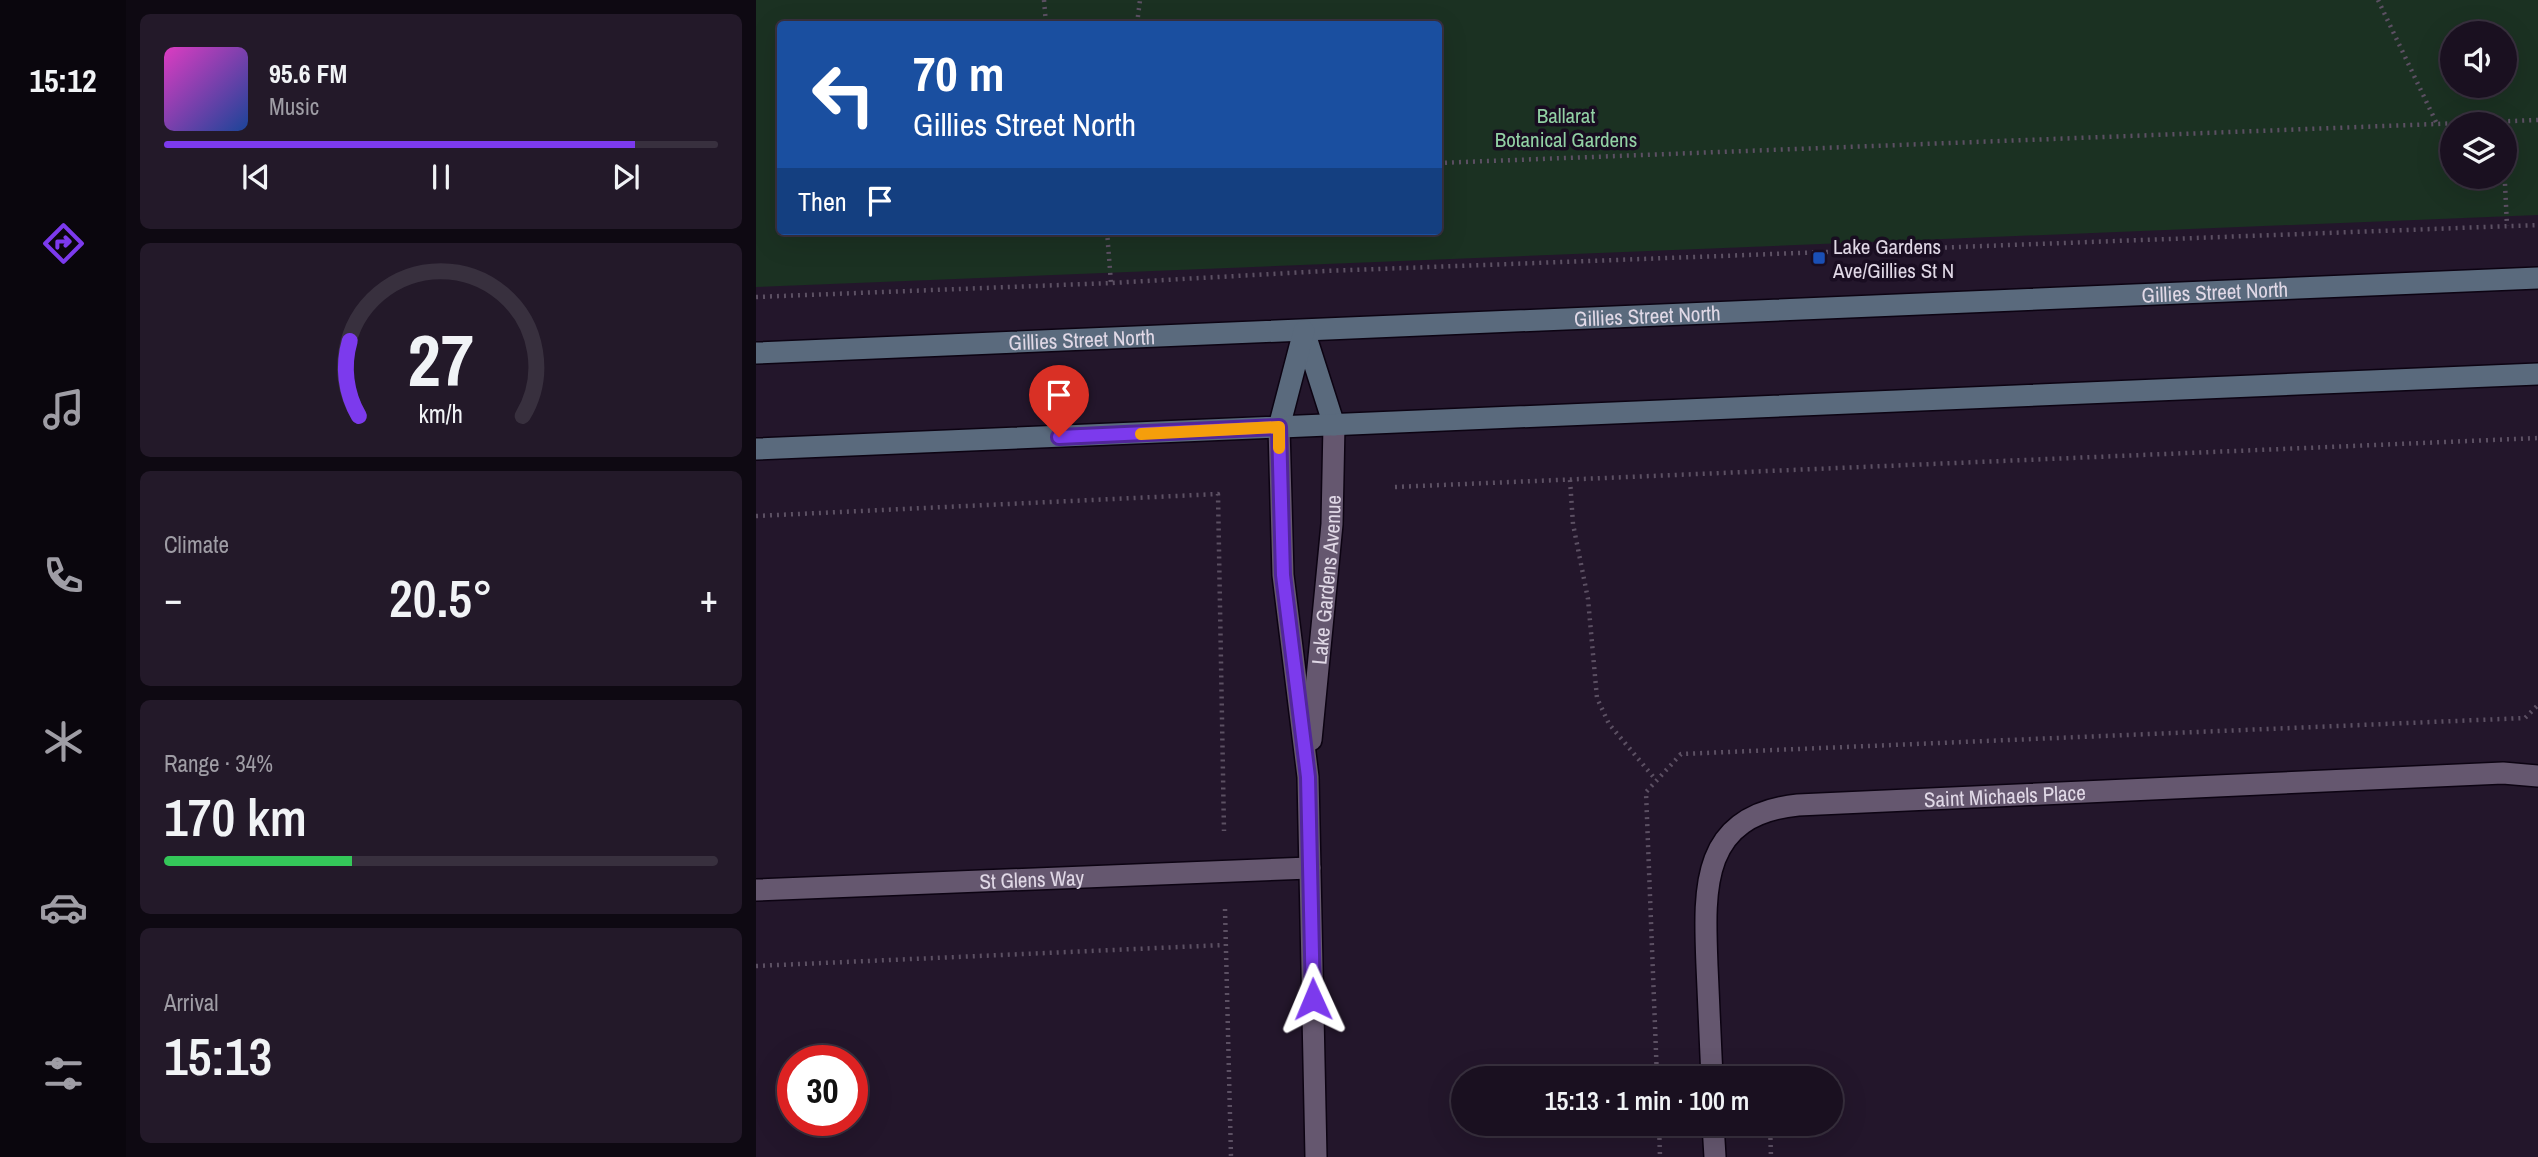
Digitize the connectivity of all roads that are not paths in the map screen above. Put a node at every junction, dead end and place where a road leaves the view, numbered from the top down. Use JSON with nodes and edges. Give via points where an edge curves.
{"nodes":[{"id":1,"x":2538,"y":278,"type":"edge"},
{"id":2,"x":1304,"y":331,"type":"junction"},
{"id":3,"x":756,"y":353,"type":"edge"},
{"id":4,"x":2538,"y":374,"type":"edge"},
{"id":5,"x":1334,"y":425,"type":"junction"},
{"id":6,"x":1279,"y":427,"type":"junction"},
{"id":7,"x":756,"y":449,"type":"edge"},
{"id":8,"x":2538,"y":776,"type":"edge"},
{"id":9,"x":1308,"y":777,"type":"junction"},
{"id":10,"x":1310,"y":867,"type":"junction"},
{"id":11,"x":756,"y":890,"type":"edge"},
{"id":12,"x":1712,"y":1066,"type":"edge"},
{"id":13,"x":1714,"y":1136,"type":"edge"},
{"id":14,"x":1316,"y":1157,"type":"edge"},
{"id":15,"x":1715,"y":1157,"type":"edge"}],
"edges":[{"from":1,"to":2,"type":"main road","name":"Gillies Street North"},
{"from":2,"to":3,"type":"main road","name":"Gillies Street North"},
{"from":2,"to":5,"type":"main road"},
{"from":2,"to":6,"type":"main road"},
{"from":4,"to":5,"type":"main road"},
{"from":5,"to":6,"type":"main road"},
{"from":5,"to":9,"type":"street","name":"Lake Gardens Avenue","via":[[1332,524]]},
{"from":6,"to":7,"type":"main road"},
{"from":6,"to":9,"type":"street","name":"Lake Gardens Avenue","via":[[1283,575]]},
{"from":8,"to":12,"type":"street","name":"Saint Michaels Place","via":[[2503,773],[1768,810],[1730,835],[1707,878]]},
{"from":9,"to":10,"type":"street","name":"Lake Gardens Avenue"},
{"from":10,"to":11,"type":"street","name":"St Glens Way"},
{"from":10,"to":14,"type":"street","name":"Lake Gardens Avenue"},
{"from":13,"to":15,"type":"street"}]}
